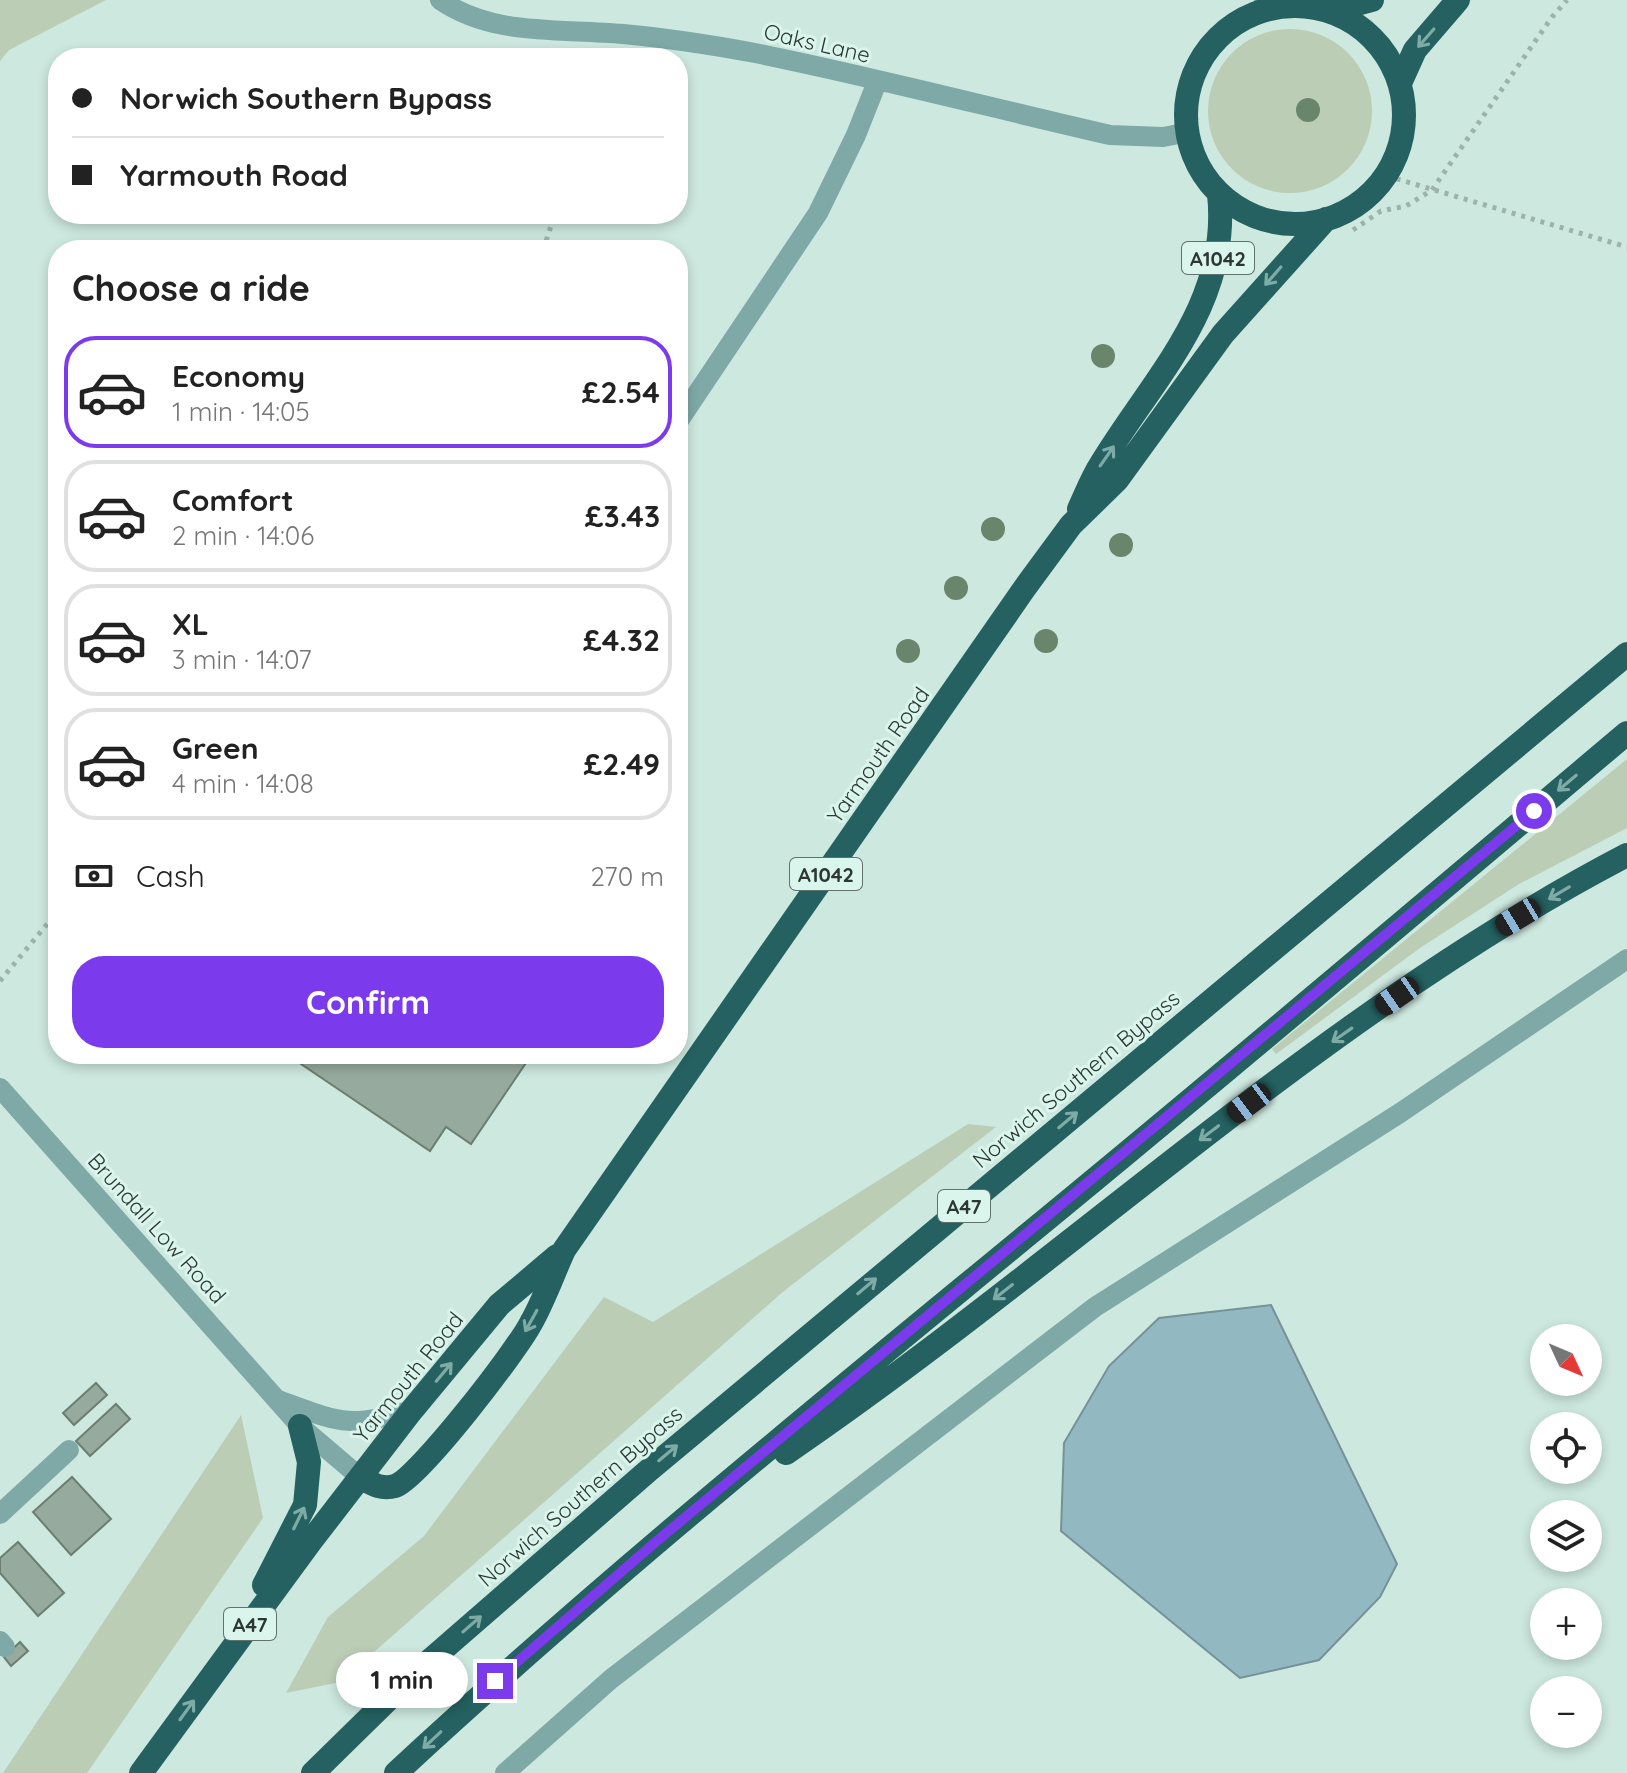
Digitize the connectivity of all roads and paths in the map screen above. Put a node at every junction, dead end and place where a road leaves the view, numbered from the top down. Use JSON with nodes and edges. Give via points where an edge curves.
{"nodes":[{"id":1,"x":440,"y":0,"type":"edge"},
{"id":2,"x":1372,"y":0,"type":"edge"},
{"id":3,"x":1458,"y":0,"type":"edge"},
{"id":4,"x":1567,"y":0,"type":"edge"},
{"id":5,"x":1264,"y":5,"type":"edge"},
{"id":6,"x":1331,"y":11,"type":"junction"},
{"id":7,"x":1401,"y":81,"type":"junction"},
{"id":8,"x":877,"y":82,"type":"junction"},
{"id":9,"x":1184,"y":133,"type":"junction"},
{"id":10,"x":1387,"y":176,"type":"junction"},
{"id":11,"x":1432,"y":190,"type":"junction"},
{"id":12,"x":1219,"y":194,"type":"junction"},
{"id":13,"x":1326,"y":219,"type":"junction"},
{"id":14,"x":1627,"y":247,"type":"edge"},
{"id":15,"x":688,"y":407,"type":"edge"},
{"id":16,"x":1071,"y":525,"type":"junction"},
{"id":17,"x":1627,"y":654,"type":"edge"},
{"id":18,"x":1627,"y":733,"type":"edge"},
{"id":19,"x":1627,"y":855,"type":"edge"},
{"id":20,"x":48,"y":923,"type":"edge"},
{"id":21,"x":1627,"y":959,"type":"edge"},
{"id":22,"x":0,"y":981,"type":"edge"},
{"id":23,"x":0,"y":1088,"type":"edge"},
{"id":24,"x":564,"y":1250,"type":"junction"},
{"id":25,"x":278,"y":1400,"type":"junction"},
{"id":26,"x":412,"y":1410,"type":"junction"},
{"id":27,"x":300,"y":1426,"type":"junction"},
{"id":28,"x":69,"y":1450,"type":"dead end"},
{"id":29,"x":361,"y":1478,"type":"junction"},
{"id":30,"x":0,"y":1514,"type":"edge"},
{"id":31,"x":658,"y":1540,"type":"junction"},
{"id":32,"x":223,"y":1661,"type":"junction"},
{"id":33,"x":141,"y":1773,"type":"edge"},
{"id":34,"x":313,"y":1773,"type":"edge"},
{"id":35,"x":396,"y":1773,"type":"edge"},
{"id":36,"x":505,"y":1773,"type":"edge"}],
"edges":[{"from":1,"to":8,"type":"street","name":"Oaks Lane","via":[[498,24],[754,53]]},
{"from":2,"to":6,"type":"highway"},
{"from":3,"to":7,"type":"highway","one_way":true,"via":[[1415,50]]},
{"from":4,"to":11,"type":"path"},
{"from":5,"to":6,"type":"highway"},
{"from":5,"to":9,"type":"highway","via":[[1231,25],[1202,54],[1186,91]]},
{"from":6,"to":7,"type":"highway","via":[[1377,44]]},
{"from":7,"to":10,"type":"highway","via":[[1407,109],[1403,145]]},
{"from":8,"to":9,"type":"street","name":"Oaks Lane","via":[[1110,135]]},
{"from":8,"to":15,"type":"street","via":[[818,213]]},
{"from":9,"to":12,"type":"highway","via":[[1197,166]]},
{"from":10,"to":11,"type":"path"},
{"from":10,"to":13,"type":"highway","via":[[1368,198]]},
{"from":11,"to":14,"type":"path"},
{"from":12,"to":13,"type":"highway","via":[[1247,212],[1279,220]]},
{"from":16,"to":12,"type":"highway","name":"Yarmouth Road","number":"A1042","one_way":true,"via":[[1100,465],[1153,391],[1195,319],[1219,252]]},
{"from":13,"to":16,"type":"highway","name":"Yarmouth Road","number":"A1042","one_way":true,"via":[[1223,334],[1117,480]]},
{"from":16,"to":24,"type":"highway","name":"Yarmouth Road","number":"A1042"},
{"from":34,"to":17,"type":"highway","name":"Norwich Southern Bypass","number":"A47","one_way":true,"via":[[411,1677],[660,1460]]},
{"from":18,"to":31,"type":"highway","one_way":true},
{"from":19,"to":31,"type":"highway","one_way":true,"via":[[1449,959],[1233,1115],[879,1390]]},
{"from":20,"to":22,"type":"path"},
{"from":21,"to":36,"type":"street","via":[[1400,1113],[1095,1307],[611,1679]]},
{"from":23,"to":25,"type":"street","name":"Brundall Low Road"},
{"from":26,"to":24,"type":"highway","name":"Yarmouth Road","number":"A1042","one_way":true,"via":[[499,1305]]},
{"from":24,"to":29,"type":"highway","name":"Yarmouth Road","number":"A1042","one_way":true,"via":[[530,1325],[429,1459],[406,1482],[392,1487],[377,1487]]},
{"from":25,"to":26,"type":"street","name":"Brundall Low Road","via":[[335,1422],[357,1423]]},
{"from":25,"to":27,"type":"street","name":"Brundall Low Road"},
{"from":26,"to":29,"type":"highway","name":"Yarmouth Road","number":"A1042"},
{"from":27,"to":29,"type":"street","name":"Brundall Low Road"},
{"from":32,"to":27,"type":"highway","number":"A47","one_way":true,"via":[[305,1505],[309,1462]]},
{"from":28,"to":30,"type":"street"},
{"from":29,"to":32,"type":"highway","number":"A47"},
{"from":31,"to":35,"type":"highway","one_way":true},
{"from":33,"to":32,"type":"highway","number":"A47","one_way":true}]}
